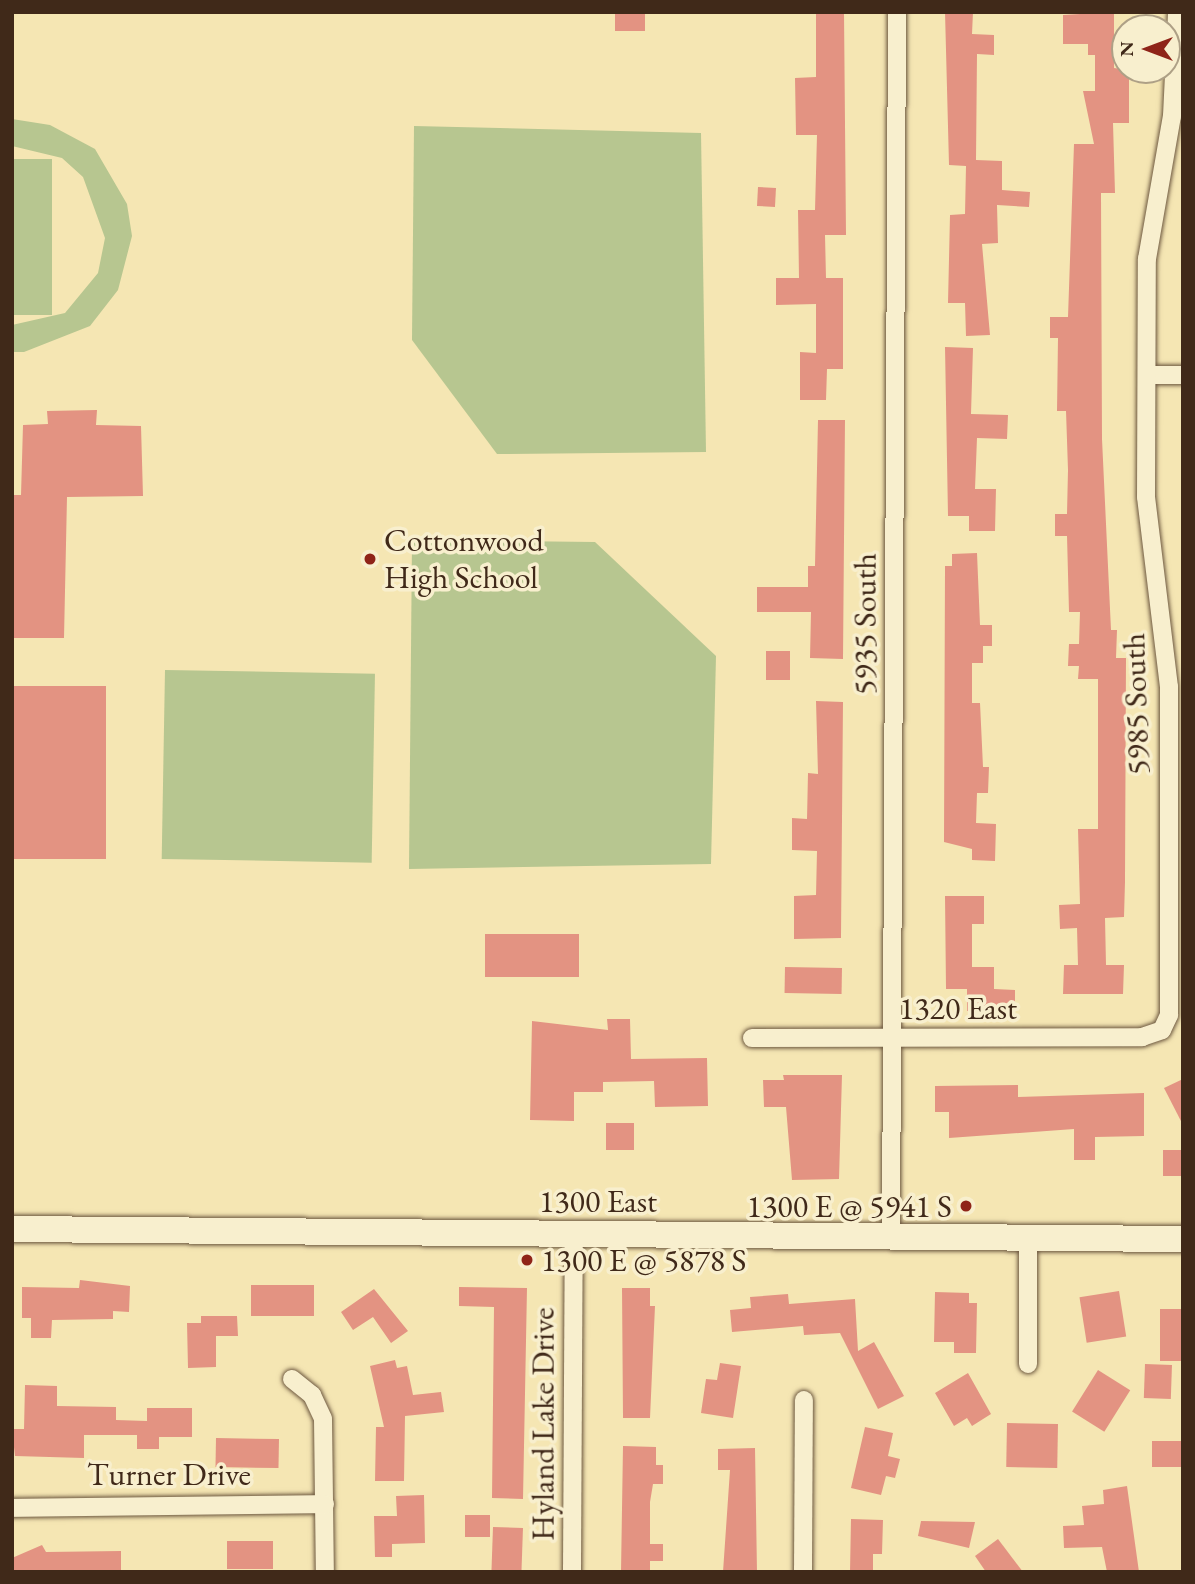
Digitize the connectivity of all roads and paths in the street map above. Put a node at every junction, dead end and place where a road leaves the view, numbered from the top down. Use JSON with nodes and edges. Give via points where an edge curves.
{"nodes":[{"id":1,"x":897,"y":12,"type":"edge"},
{"id":2,"x":1177,"y":12,"type":"edge"},
{"id":3,"x":1147,"y":375,"type":"junction"},
{"id":4,"x":1183,"y":375,"type":"edge"},
{"id":5,"x":1163,"y":1030,"type":"joint"},
{"id":6,"x":752,"y":1038,"type":"dead end"},
{"id":7,"x":892,"y":1038,"type":"junction"},
{"id":8,"x":12,"y":1229,"type":"edge"},
{"id":9,"x":573,"y":1234,"type":"junction"},
{"id":10,"x":891,"y":1237,"type":"junction"},
{"id":11,"x":1028,"y":1238,"type":"junction"},
{"id":12,"x":1183,"y":1239,"type":"edge"},
{"id":13,"x":1028,"y":1364,"type":"dead end"},
{"id":14,"x":292,"y":1379,"type":"dead end"},
{"id":15,"x":804,"y":1400,"type":"dead end"},
{"id":16,"x":326,"y":1504,"type":"junction"},
{"id":17,"x":12,"y":1508,"type":"edge"},
{"id":18,"x":325,"y":1572,"type":"edge"},
{"id":19,"x":572,"y":1572,"type":"edge"},
{"id":20,"x":803,"y":1572,"type":"edge"}],
"edges":[{"from":1,"to":7,"type":"street","name":"5935 South"},
{"from":2,"to":3,"type":"street","name":"5985 South","via":[[1172,116],[1147,258]]},
{"from":3,"to":4,"type":"street"},
{"from":3,"to":5,"type":"street","name":"5985 South","via":[[1146,498],[1169,687],[1170,996]]},
{"from":5,"to":7,"type":"street","name":"1320 East","via":[[1125,1038]]},
{"from":6,"to":7,"type":"street","name":"1320 East"},
{"from":7,"to":10,"type":"street","name":"5935 South"},
{"from":8,"to":9,"type":"main road","name":"1300 East"},
{"from":9,"to":10,"type":"main road","name":"1300 East"},
{"from":9,"to":19,"type":"street","name":"Hyland Lake Drive"},
{"from":10,"to":11,"type":"main road","name":"1300 East"},
{"from":11,"to":12,"type":"main road","name":"1300 East"},
{"from":11,"to":13,"type":"street"},
{"from":14,"to":16,"type":"street","via":[[312,1395],[323,1419]]},
{"from":15,"to":20,"type":"street"},
{"from":16,"to":17,"type":"street","name":"Turner Drive"},
{"from":16,"to":18,"type":"street"}]}
